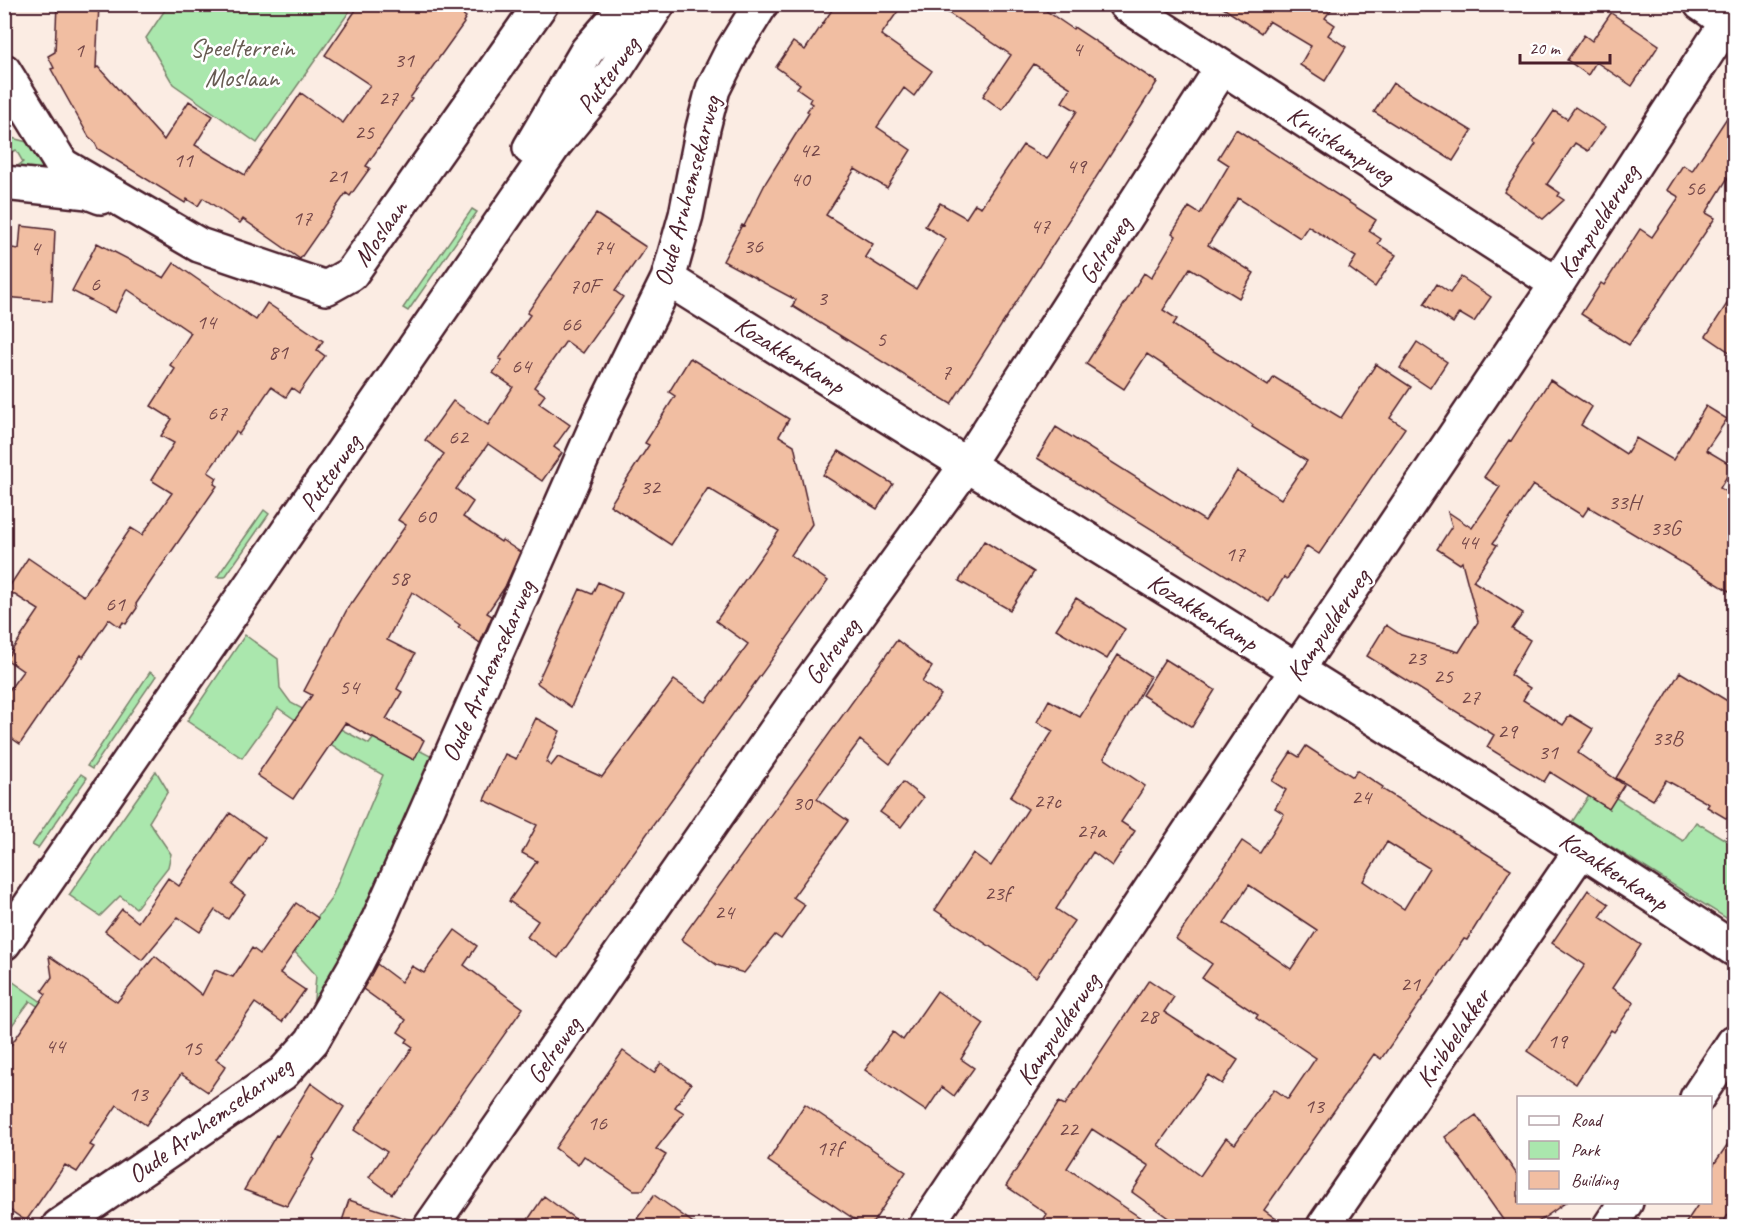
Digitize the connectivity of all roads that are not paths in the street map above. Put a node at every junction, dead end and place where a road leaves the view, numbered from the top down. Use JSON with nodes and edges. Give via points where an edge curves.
{"nodes":[{"id":1,"x":542,"y":4,"type":"edge"},
{"id":2,"x":628,"y":4,"type":"edge"},
{"id":3,"x":658,"y":4,"type":"edge"},
{"id":4,"x":761,"y":4,"type":"edge"},
{"id":5,"x":1125,"y":4,"type":"edge"},
{"id":6,"x":1721,"y":18,"type":"edge"},
{"id":7,"x":1222,"y":68,"type":"junction"},
{"id":8,"x":4,"y":71,"type":"edge"},
{"id":9,"x":4,"y":183,"type":"edge"},
{"id":10,"x":142,"y":213,"type":"junction"},
{"id":11,"x":668,"y":279,"type":"junction"},
{"id":12,"x":1557,"y":284,"type":"junction"},
{"id":13,"x":966,"y":466,"type":"junction"},
{"id":14,"x":1297,"y":670,"type":"junction"},
{"id":15,"x":1582,"y":849,"type":"junction"},
{"id":16,"x":4,"y":913,"type":"edge"},
{"id":17,"x":4,"y":944,"type":"edge"},
{"id":18,"x":1734,"y":949,"type":"edge"},
{"id":19,"x":1734,"y":1042,"type":"edge"},
{"id":20,"x":1698,"y":1096,"type":"edge"},
{"id":21,"x":1625,"y":1204,"type":"edge"},
{"id":22,"x":59,"y":1227,"type":"edge"},
{"id":23,"x":431,"y":1227,"type":"edge"},
{"id":24,"x":926,"y":1227,"type":"edge"},
{"id":25,"x":1324,"y":1227,"type":"edge"},
{"id":26,"x":1610,"y":1227,"type":"edge"}],
"edges":[{"from":1,"to":10,"type":"street","name":"Moslaan","via":[[351,274],[326,288],[199,245]]},
{"from":2,"to":16,"type":"street","name":"Putterweg","via":[[587,51],[541,132],[418,315]]},
{"from":3,"to":17,"type":"street","name":"Putterweg","via":[[612,75],[555,144]]},
{"from":4,"to":11,"type":"street","name":"Oude Arnhemsekarweg","via":[[713,89]]},
{"from":5,"to":7,"type":"street","name":"Kruiskampweg"},
{"from":6,"to":12,"type":"street","name":"Kampvelderweg"},
{"from":7,"to":12,"type":"street","name":"Kruiskampweg"},
{"from":7,"to":13,"type":"street","name":"Gelreweg"},
{"from":8,"to":10,"type":"street","name":"Moslaan","via":[[62,165]]},
{"from":9,"to":10,"type":"street","name":"Moslaan","via":[[88,192]]},
{"from":11,"to":13,"type":"street","name":"Kozakkenkamp"},
{"from":11,"to":22,"type":"street","name":"Oude Arnhemsekarweg","via":[[601,415],[379,920],[312,1041],[283,1073]]},
{"from":12,"to":14,"type":"street","name":"Kampvelderweg"},
{"from":13,"to":14,"type":"street","name":"Kozakkenkamp"},
{"from":13,"to":23,"type":"street","name":"Gelreweg","via":[[807,686]]},
{"from":14,"to":15,"type":"street","name":"Kozakkenkamp"},
{"from":14,"to":24,"type":"street","name":"Kampvelderweg"},
{"from":15,"to":18,"type":"street","name":"Kozakkenkamp"},
{"from":15,"to":25,"type":"street","name":"Knibbelakker"},
{"from":19,"to":20,"type":"street"},
{"from":21,"to":26,"type":"street"}]}
